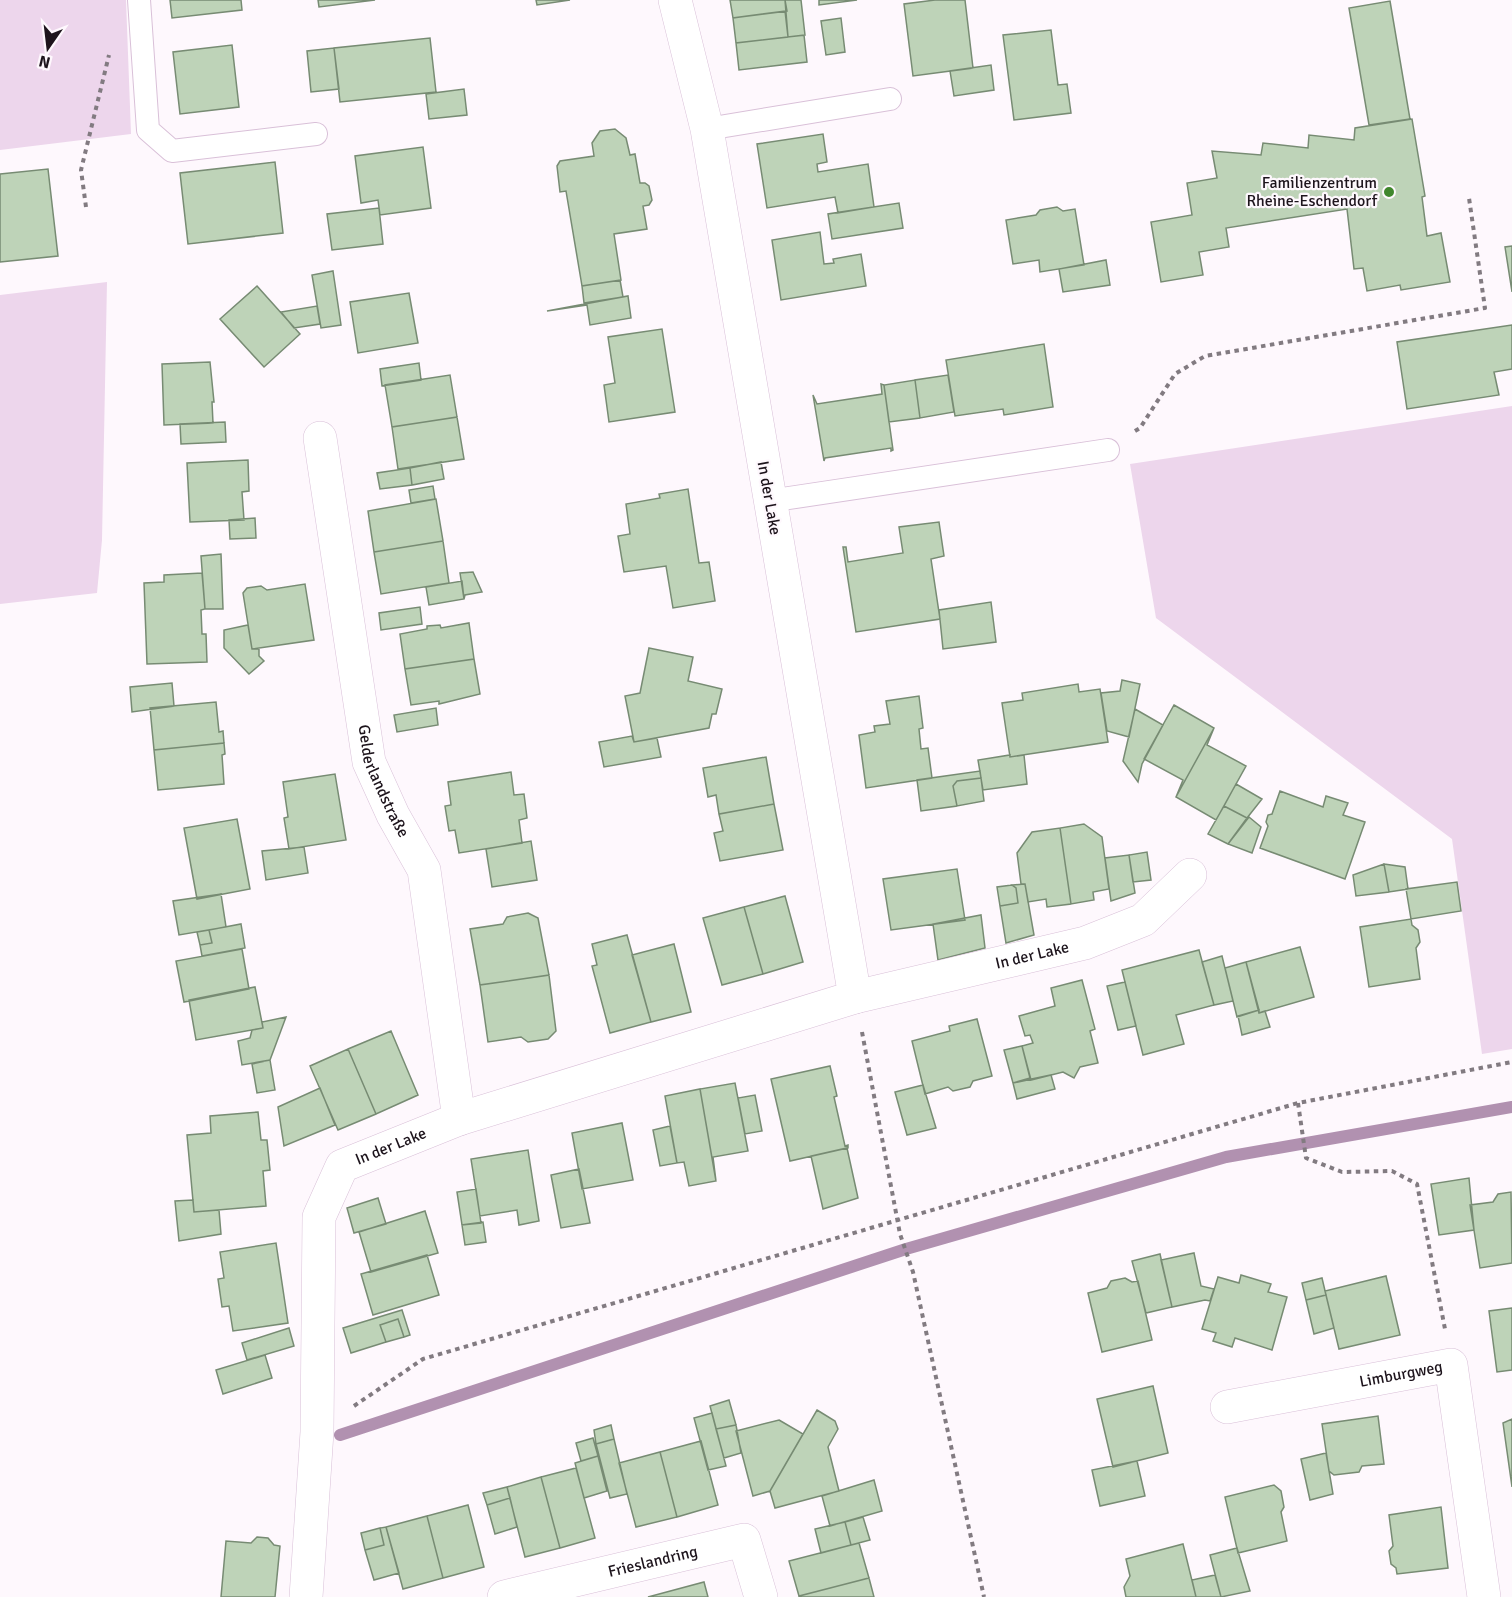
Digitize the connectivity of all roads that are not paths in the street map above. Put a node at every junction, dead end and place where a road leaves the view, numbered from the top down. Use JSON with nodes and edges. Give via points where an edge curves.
{"nodes":[{"id":1,"x":139,"y":0,"type":"edge"},
{"id":2,"x":675,"y":0,"type":"edge"},
{"id":3,"x":890,"y":99,"type":"dead end"},
{"id":4,"x":707,"y":129,"type":"junction"},
{"id":5,"x":316,"y":134,"type":"dead end"},
{"id":6,"x":320,"y":438,"type":"dead end"},
{"id":7,"x":1108,"y":450,"type":"road end"},
{"id":8,"x":769,"y":501,"type":"junction"},
{"id":9,"x":1190,"y":875,"type":"dead end"},
{"id":10,"x":855,"y":997,"type":"junction"},
{"id":11,"x":459,"y":1119,"type":"junction"},
{"id":12,"x":1227,"y":1407,"type":"dead end"},
{"id":13,"x":306,"y":1597,"type":"edge"},
{"id":14,"x":504,"y":1597,"type":"edge"},
{"id":15,"x":761,"y":1597,"type":"edge"},
{"id":16,"x":1484,"y":1597,"type":"edge"}],
"edges":[{"from":1,"to":5,"type":"lane","via":[[148,130],[172,151]]},
{"from":2,"to":4,"type":"street","name":"In der Lake"},
{"from":3,"to":4,"type":"lane"},
{"from":4,"to":8,"type":"street","name":"In der Lake"},
{"from":6,"to":11,"type":"street","name":"Gelderlandstraße","via":[[369,762],[424,870]]},
{"from":7,"to":8,"type":"lane"},
{"from":8,"to":10,"type":"street","name":"In der Lake"},
{"from":9,"to":10,"type":"street","name":"In der Lake","via":[[1143,920],[1084,944]]},
{"from":10,"to":11,"type":"street","name":"In der Lake"},
{"from":11,"to":13,"type":"street","name":"In der Lake","via":[[342,1166],[319,1217],[317,1432]]},
{"from":12,"to":16,"type":"street","name":"Limburgweg","via":[[1451,1365]]},
{"from":14,"to":15,"type":"street","name":"Frieslandring","via":[[744,1540]]}]}
